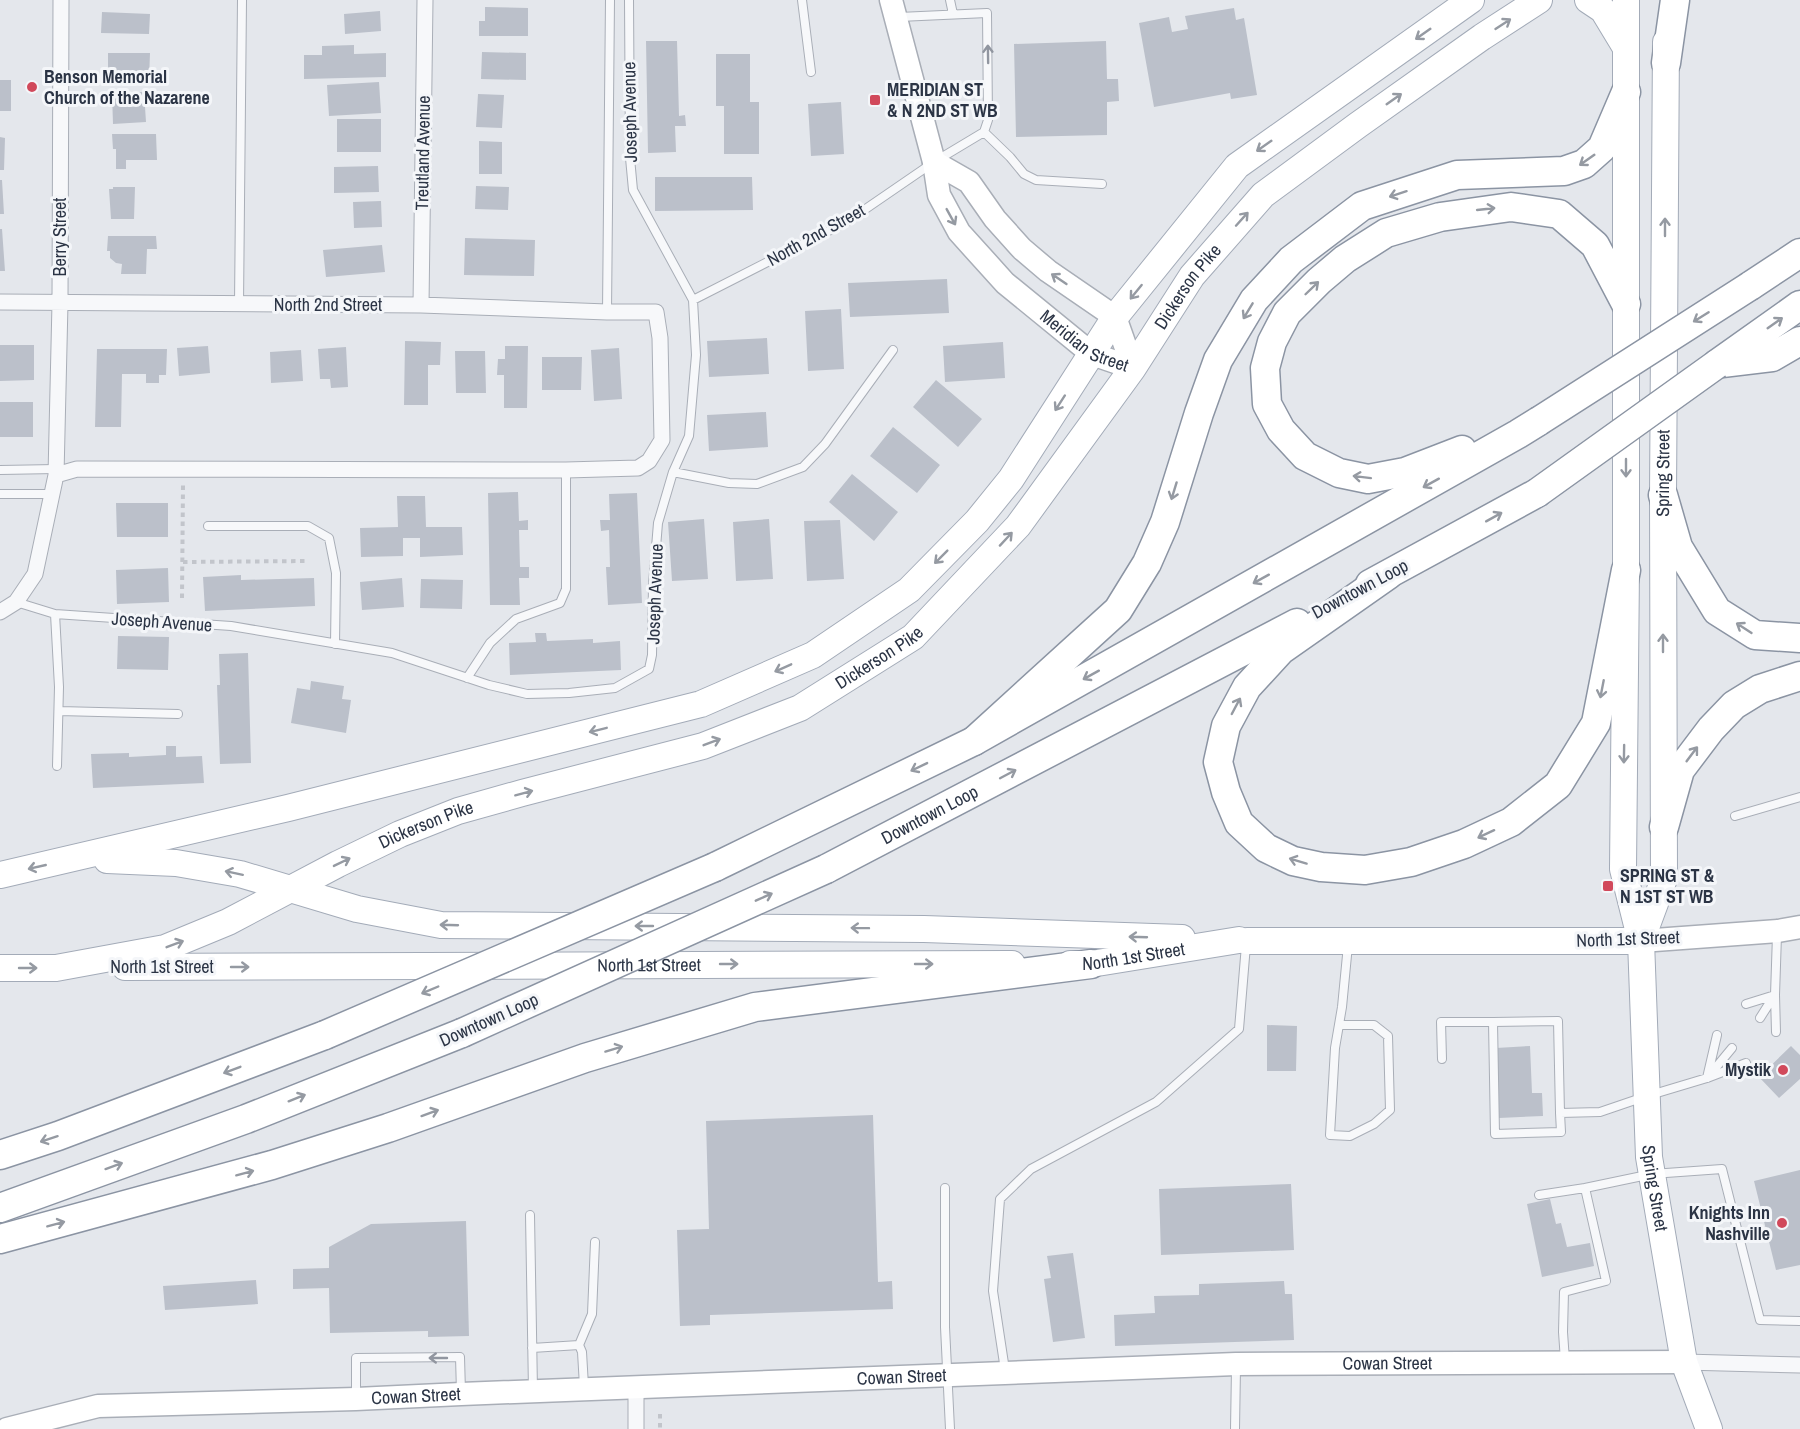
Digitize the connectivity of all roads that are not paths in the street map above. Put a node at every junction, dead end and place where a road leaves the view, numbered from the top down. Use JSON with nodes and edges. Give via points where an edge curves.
{"nodes":[{"id":1,"x":62,"y":0,"type":"edge"},
{"id":2,"x":242,"y":0,"type":"edge"},
{"id":3,"x":425,"y":0,"type":"edge"},
{"id":4,"x":610,"y":0,"type":"edge"},
{"id":5,"x":629,"y":0,"type":"edge"},
{"id":6,"x":802,"y":0,"type":"edge"},
{"id":7,"x":950,"y":0,"type":"edge"},
{"id":8,"x":1471,"y":0,"type":"edge"},
{"id":9,"x":1539,"y":0,"type":"edge"},
{"id":10,"x":1588,"y":0,"type":"edge"},
{"id":11,"x":1626,"y":0,"type":"edge"},
{"id":12,"x":1666,"y":0,"type":"edge"},
{"id":13,"x":1675,"y":0,"type":"edge"},
{"id":14,"x":893,"y":9,"type":"edge"},
{"id":15,"x":953,"y":14,"type":"junction"},
{"id":16,"x":1627,"y":48,"type":"junction"},
{"id":17,"x":1666,"y":63,"type":"junction"},
{"id":18,"x":812,"y":72,"type":"dead end"},
{"id":19,"x":1626,"y":92,"type":"junction"},
{"id":20,"x":984,"y":132,"type":"junction"},
{"id":21,"x":934,"y":162,"type":"junction"},
{"id":22,"x":1102,"y":184,"type":"dead end"},
{"id":23,"x":1800,"y":253,"type":"edge"},
{"id":24,"x":693,"y":300,"type":"junction"},
{"id":25,"x":0,"y":302,"type":"edge"},
{"id":26,"x":60,"y":303,"type":"junction"},
{"id":27,"x":239,"y":304,"type":"junction"},
{"id":28,"x":1626,"y":304,"type":"junction"},
{"id":29,"x":422,"y":305,"type":"junction"},
{"id":30,"x":1800,"y":305,"type":"edge"},
{"id":31,"x":607,"y":312,"type":"junction"},
{"id":32,"x":1115,"y":317,"type":"junction"},
{"id":33,"x":1800,"y":341,"type":"edge"},
{"id":34,"x":893,"y":350,"type":"dead end"},
{"id":35,"x":1092,"y":354,"type":"junction"},
{"id":36,"x":1717,"y":364,"type":"junction"},
{"id":37,"x":1133,"y":368,"type":"junction"},
{"id":38,"x":1528,"y":427,"type":"junction"},
{"id":39,"x":0,"y":470,"type":"edge"},
{"id":40,"x":566,"y":470,"type":"junction"},
{"id":41,"x":56,"y":472,"type":"junction"},
{"id":42,"x":673,"y":472,"type":"junction"},
{"id":43,"x":0,"y":494,"type":"edge"},
{"id":44,"x":53,"y":494,"type":"junction"},
{"id":45,"x":1663,"y":495,"type":"junction"},
{"id":46,"x":208,"y":526,"type":"dead end"},
{"id":47,"x":1626,"y":570,"type":"junction"},
{"id":48,"x":1388,"y":575,"type":"junction"},
{"id":49,"x":16,"y":602,"type":"junction"},
{"id":50,"x":0,"y":612,"type":"edge"},
{"id":51,"x":55,"y":614,"type":"junction"},
{"id":52,"x":1800,"y":638,"type":"edge"},
{"id":53,"x":335,"y":644,"type":"junction"},
{"id":54,"x":1800,"y":676,"type":"edge"},
{"id":55,"x":467,"y":678,"type":"junction"},
{"id":56,"x":59,"y":711,"type":"junction"},
{"id":57,"x":178,"y":714,"type":"dead end"},
{"id":58,"x":974,"y":741,"type":"junction"},
{"id":59,"x":57,"y":766,"type":"dead end"},
{"id":60,"x":1800,"y":797,"type":"edge"},
{"id":61,"x":1735,"y":816,"type":"dead end"},
{"id":62,"x":1664,"y":827,"type":"junction"},
{"id":63,"x":74,"y":858,"type":"junction"},
{"id":64,"x":0,"y":875,"type":"edge"},
{"id":65,"x":291,"y":889,"type":"junction"},
{"id":66,"x":1800,"y":927,"type":"edge"},
{"id":67,"x":1778,"y":931,"type":"junction"},
{"id":68,"x":1243,"y":940,"type":"junction"},
{"id":69,"x":1348,"y":940,"type":"junction"},
{"id":70,"x":1641,"y":941,"type":"junction"},
{"id":71,"x":1091,"y":964,"type":"junction"},
{"id":72,"x":0,"y":968,"type":"edge"},
{"id":73,"x":56,"y":968,"type":"junction"},
{"id":74,"x":1774,"y":995,"type":"junction"},
{"id":75,"x":1746,"y":1004,"type":"dead end"},
{"id":76,"x":1760,"y":1018,"type":"dead end"},
{"id":77,"x":1493,"y":1022,"type":"junction"},
{"id":78,"x":1339,"y":1025,"type":"junction"},
{"id":79,"x":1776,"y":1032,"type":"dead end"},
{"id":80,"x":1717,"y":1035,"type":"dead end"},
{"id":81,"x":1732,"y":1048,"type":"dead end"},
{"id":82,"x":1442,"y":1059,"type":"dead end"},
{"id":83,"x":1746,"y":1064,"type":"dead end"},
{"id":84,"x":1707,"y":1078,"type":"junction"},
{"id":85,"x":1647,"y":1096,"type":"junction"},
{"id":86,"x":1560,"y":1113,"type":"junction"},
{"id":87,"x":0,"y":1155,"type":"edge"},
{"id":88,"x":1652,"y":1174,"type":"junction"},
{"id":89,"x":945,"y":1188,"type":"dead end"},
{"id":90,"x":1584,"y":1188,"type":"junction"},
{"id":91,"x":1539,"y":1195,"type":"dead end"},
{"id":92,"x":0,"y":1208,"type":"edge"},
{"id":93,"x":530,"y":1215,"type":"dead end"},
{"id":94,"x":0,"y":1239,"type":"edge"},
{"id":95,"x":595,"y":1242,"type":"dead end"},
{"id":96,"x":1800,"y":1321,"type":"edge"},
{"id":97,"x":579,"y":1345,"type":"junction"},
{"id":98,"x":532,"y":1348,"type":"junction"},
{"id":99,"x":1684,"y":1362,"type":"junction"},
{"id":100,"x":1566,"y":1363,"type":"junction"},
{"id":101,"x":1236,"y":1364,"type":"junction"},
{"id":102,"x":1800,"y":1365,"type":"edge"},
{"id":103,"x":1005,"y":1374,"type":"junction"},
{"id":104,"x":946,"y":1376,"type":"junction"},
{"id":105,"x":636,"y":1388,"type":"junction"},
{"id":106,"x":584,"y":1389,"type":"junction"},
{"id":107,"x":533,"y":1391,"type":"junction"},
{"id":108,"x":461,"y":1394,"type":"junction"},
{"id":109,"x":356,"y":1400,"type":"junction"},
{"id":110,"x":7,"y":1429,"type":"edge"},
{"id":111,"x":636,"y":1429,"type":"edge"},
{"id":112,"x":950,"y":1429,"type":"edge"},
{"id":113,"x":1235,"y":1429,"type":"edge"},
{"id":114,"x":1709,"y":1429,"type":"edge"}],
"edges":[{"from":1,"to":26,"type":"street","name":"Berry Street"},
{"from":2,"to":27,"type":"lane"},
{"from":3,"to":29,"type":"street","name":"Treutland Avenue"},
{"from":4,"to":31,"type":"lane"},
{"from":5,"to":24,"type":"lane","name":"Joseph Avenue","via":[[633,190]]},
{"from":6,"to":18,"type":"lane"},
{"from":7,"to":15,"type":"lane"},
{"from":8,"to":32,"type":"main road","name":"Dickerson Pike","one_way":true,"via":[[1237,166]]},
{"from":37,"to":9,"type":"main road","name":"Dickerson Pike","one_way":true,"via":[[1192,276],[1263,195]]},
{"from":10,"to":16,"type":"main road","via":[[1603,10]]},
{"from":11,"to":16,"type":"main road","name":"Spring Street"},
{"from":12,"to":17,"type":"main road","name":"Spring Street"},
{"from":13,"to":17,"type":"highway"},
{"from":14,"to":15,"type":"lane"},
{"from":14,"to":21,"type":"street","name":"Meridian Street"},
{"from":20,"to":15,"type":"lane","one_way":true,"via":[[988,120],[987,13]]},
{"from":16,"to":19,"type":"main road","name":"Spring Street"},
{"from":45,"to":17,"type":"main road","name":"Spring Street","one_way":true},
{"from":19,"to":28,"type":"main road","name":"Spring Street"},
{"from":19,"to":58,"type":"highway","one_way":true,"via":[[1602,148],[1584,164],[1564,171],[1457,175],[1362,206],[1290,260],[1254,300],[1218,360],[1165,522],[1147,563],[1118,610]]},
{"from":20,"to":21,"type":"lane","name":"North 2nd Street"},
{"from":20,"to":22,"type":"lane","via":[[1024,174],[1036,180]]},
{"from":21,"to":24,"type":"lane","name":"North 2nd Street","via":[[848,221]]},
{"from":32,"to":21,"type":"street","name":"Meridian Street","one_way":true,"via":[[1022,249],[969,182]]},
{"from":21,"to":35,"type":"street","name":"Meridian Street","one_way":true,"via":[[939,195],[959,232],[1005,284]]},
{"from":23,"to":38,"type":"highway","one_way":true,"bridge":true},
{"from":24,"to":42,"type":"lane","name":"Joseph Avenue","via":[[696,355],[689,436]]},
{"from":25,"to":26,"type":"street","name":"North 2nd Street"},
{"from":26,"to":27,"type":"street","name":"North 2nd Street"},
{"from":26,"to":41,"type":"street","name":"Berry Street"},
{"from":27,"to":29,"type":"street","name":"North 2nd Street"},
{"from":38,"to":28,"type":"highway","one_way":true,"via":[[1405,472],[1368,479],[1339,473],[1305,456],[1281,430],[1267,404],[1265,369],[1272,342],[1287,313],[1319,281],[1386,233],[1440,217],[1511,207],[1559,213],[1595,245]]},
{"from":28,"to":47,"type":"main road","name":"Spring Street","one_way":true},
{"from":29,"to":31,"type":"street","name":"North 2nd Street"},
{"from":36,"to":30,"type":"highway","name":"Downtown Loop","one_way":true},
{"from":31,"to":40,"type":"street","name":"North 2nd Street","via":[[656,312],[662,440],[649,461],[638,468]]},
{"from":32,"to":35,"type":"main road","name":"Dickerson Pike"},
{"from":32,"to":37,"type":"street","name":"Meridian Street"},
{"from":33,"to":36,"type":"highway","via":[[1772,357]]},
{"from":34,"to":42,"type":"lane","via":[[825,444],[803,467],[757,484]]},
{"from":35,"to":37,"type":"street","name":"Meridian Street"},
{"from":35,"to":63,"type":"main road","name":"Dickerson Pike","one_way":true,"via":[[1011,479],[977,521],[909,590],[813,655],[700,704]]},
{"from":48,"to":36,"type":"highway","name":"Downtown Loop","one_way":true,"bridge":true,"via":[[1537,493]]},
{"from":65,"to":37,"type":"main road","name":"Dickerson Pike","one_way":true,"via":[[400,834],[459,812],[703,746],[800,708],[913,637],[1018,526]]},
{"from":38,"to":58,"type":"highway","one_way":true},
{"from":39,"to":41,"type":"lane"},
{"from":40,"to":41,"type":"street"},
{"from":40,"to":55,"type":"lane","via":[[566,589],[560,603],[516,619],[489,643]]},
{"from":41,"to":44,"type":"street"},
{"from":42,"to":55,"type":"lane","name":"Joseph Avenue","via":[[658,523],[649,669],[615,687],[569,693],[527,694]]},
{"from":43,"to":44,"type":"lane"},
{"from":44,"to":49,"type":"street","via":[[35,574]]},
{"from":52,"to":45,"type":"highway","one_way":true,"via":[[1755,635],[1717,611],[1678,548]]},
{"from":62,"to":45,"type":"main road","name":"Spring Street","one_way":true},
{"from":46,"to":53,"type":"lane","via":[[308,526],[329,538],[336,573]]},
{"from":47,"to":48,"type":"highway","one_way":true,"via":[[1596,723],[1558,785],[1511,822],[1411,862],[1365,870],[1293,861],[1266,848],[1239,824],[1218,762],[1226,726],[1247,687],[1281,650]]},
{"from":47,"to":70,"type":"main road","name":"Spring Street","one_way":true,"via":[[1623,869]]},
{"from":92,"to":48,"type":"highway","name":"Downtown Loop","one_way":true,"bridge":true,"via":[[246,1119],[462,1033],[826,869]]},
{"from":49,"to":50,"type":"street"},
{"from":49,"to":51,"type":"lane","name":"Joseph Avenue"},
{"from":51,"to":53,"type":"lane","name":"Joseph Avenue","via":[[231,626]]},
{"from":51,"to":56,"type":"lane"},
{"from":53,"to":55,"type":"lane","name":"Joseph Avenue","via":[[392,653]]},
{"from":62,"to":54,"type":"highway","one_way":true,"via":[[1680,770],[1711,729],[1734,705],[1760,689]]},
{"from":56,"to":57,"type":"lane"},
{"from":56,"to":59,"type":"lane"},
{"from":58,"to":87,"type":"highway","one_way":true,"bridge":true,"via":[[715,867],[326,1035]]},
{"from":60,"to":61,"type":"lane"},
{"from":62,"to":70,"type":"main road","name":"Spring Street","via":[[1664,879]]},
{"from":63,"to":64,"type":"main road","name":"Dickerson Pike","one_way":true},
{"from":65,"to":63,"type":"main road","name":"North 1st Street","one_way":true,"via":[[240,874],[176,863]]},
{"from":68,"to":65,"type":"main road","name":"North 1st Street","one_way":true,"via":[[924,929],[441,925],[357,909]]},
{"from":73,"to":65,"type":"main road","name":"Dickerson Pike","one_way":true,"via":[[165,948],[228,922]]},
{"from":66,"to":67,"type":"street","name":"North 1st Street"},
{"from":67,"to":70,"type":"street","name":"North 1st Street"},
{"from":67,"to":74,"type":"lane"},
{"from":68,"to":69,"type":"main road","name":"North 1st Street"},
{"from":68,"to":71,"type":"main road","name":"North 1st Street"},
{"from":68,"to":103,"type":"lane","via":[[1239,1029],[1156,1102],[1031,1169],[1000,1199],[993,1291]]},
{"from":69,"to":70,"type":"main road","name":"North 1st Street"},
{"from":69,"to":78,"type":"lane"},
{"from":70,"to":85,"type":"main road","name":"Spring Street"},
{"from":73,"to":71,"type":"main road","name":"North 1st Street","one_way":true},
{"from":94,"to":71,"type":"highway","one_way":true,"via":[[272,1165],[585,1058],[755,1007]]},
{"from":72,"to":73,"type":"main road","name":"Dickerson Pike","one_way":true},
{"from":74,"to":75,"type":"lane"},
{"from":74,"to":76,"type":"lane"},
{"from":74,"to":79,"type":"lane"},
{"from":77,"to":82,"type":"lane","via":[[1441,1022]]},
{"from":77,"to":86,"type":"lane","via":[[1558,1020]]},
{"from":77,"to":86,"type":"lane","via":[[1495,1134],[1561,1132]]},
{"from":78,"to":78,"type":"lane","via":[[1330,1135],[1350,1136],[1374,1124],[1390,1110],[1388,1036],[1374,1025]]},
{"from":80,"to":84,"type":"lane"},
{"from":81,"to":84,"type":"lane"},
{"from":83,"to":84,"type":"lane"},
{"from":84,"to":85,"type":"lane"},
{"from":85,"to":86,"type":"lane","via":[[1600,1112]]},
{"from":85,"to":88,"type":"main road","name":"Spring Street"},
{"from":88,"to":90,"type":"lane"},
{"from":88,"to":96,"type":"lane","via":[[1722,1169],[1760,1320]]},
{"from":88,"to":99,"type":"main road","name":"Spring Street"},
{"from":89,"to":104,"type":"lane"},
{"from":90,"to":91,"type":"lane"},
{"from":90,"to":100,"type":"lane","via":[[1606,1281],[1564,1292]]},
{"from":93,"to":98,"type":"lane"},
{"from":95,"to":97,"type":"lane","via":[[592,1314]]},
{"from":97,"to":98,"type":"lane"},
{"from":97,"to":106,"type":"lane"},
{"from":98,"to":107,"type":"lane"},
{"from":99,"to":100,"type":"street","name":"Cowan Street"},
{"from":99,"to":102,"type":"street","name":"Cowan Street"},
{"from":99,"to":114,"type":"main road","name":"Spring Street"},
{"from":100,"to":101,"type":"street","name":"Cowan Street"},
{"from":101,"to":103,"type":"street","name":"Cowan Street"},
{"from":101,"to":113,"type":"lane"},
{"from":103,"to":104,"type":"street","name":"Cowan Street"},
{"from":104,"to":105,"type":"street","name":"Cowan Street"},
{"from":104,"to":112,"type":"lane"},
{"from":105,"to":106,"type":"street","name":"Cowan Street"},
{"from":105,"to":111,"type":"street"},
{"from":106,"to":107,"type":"street","name":"Cowan Street"},
{"from":107,"to":108,"type":"street","name":"Cowan Street"},
{"from":108,"to":109,"type":"street","name":"Cowan Street"},
{"from":108,"to":109,"type":"lane","one_way":true,"via":[[460,1358],[356,1358]]},
{"from":109,"to":110,"type":"street","name":"Cowan Street","via":[[98,1406]]}]}
